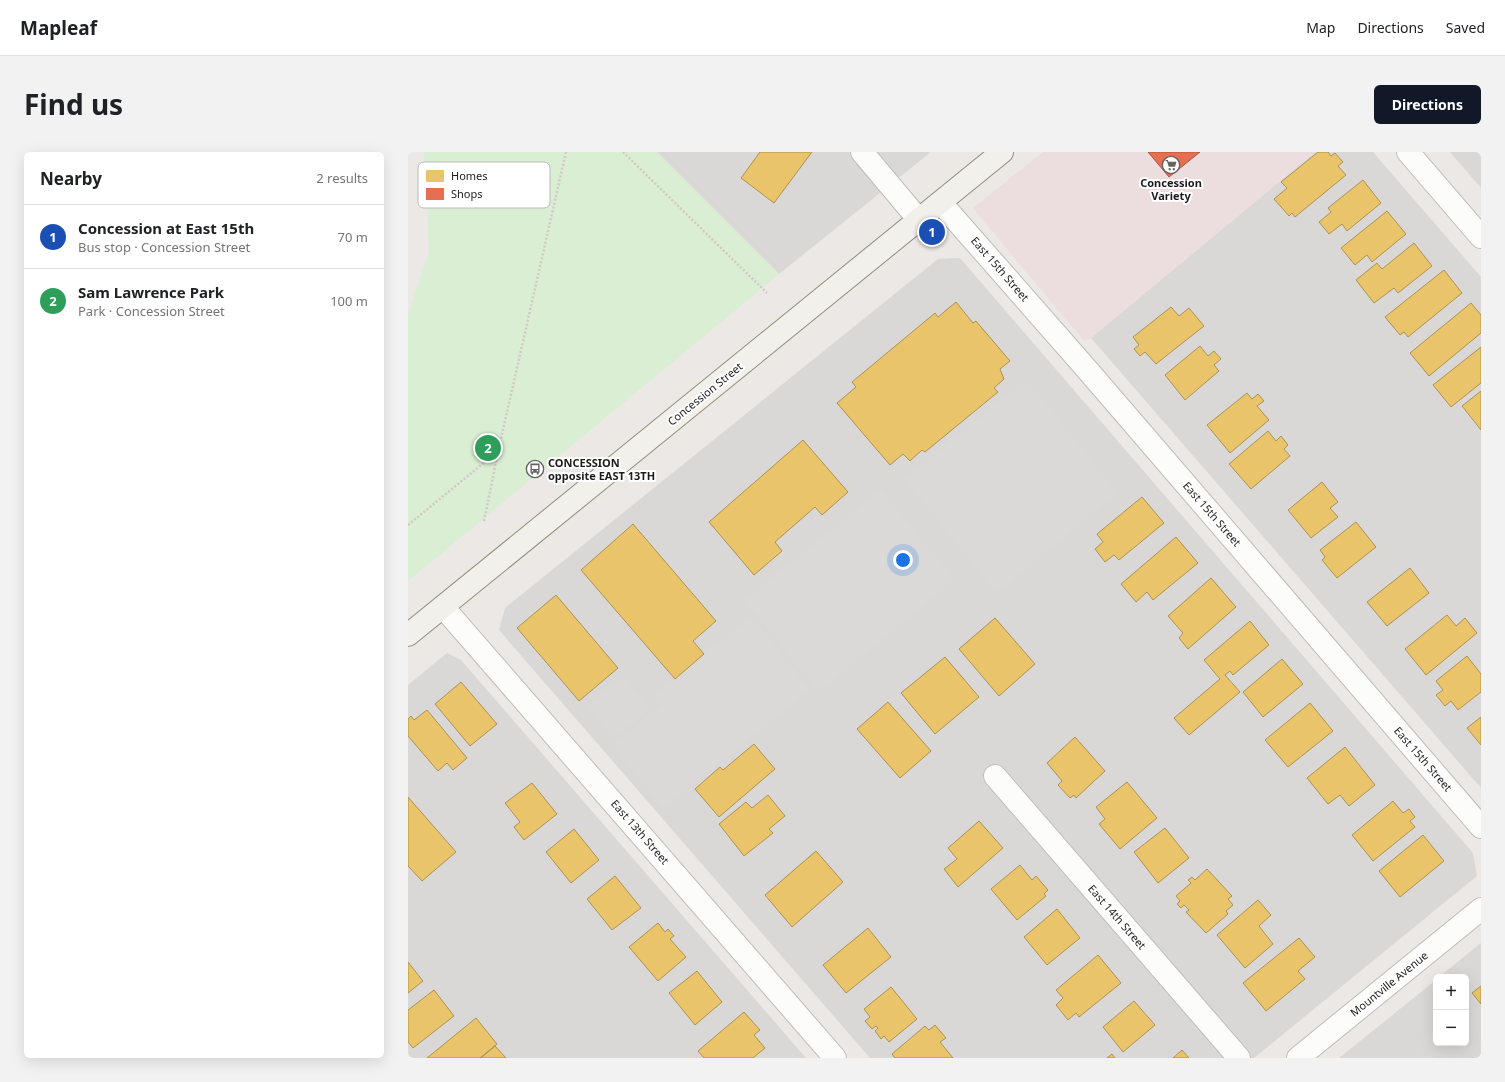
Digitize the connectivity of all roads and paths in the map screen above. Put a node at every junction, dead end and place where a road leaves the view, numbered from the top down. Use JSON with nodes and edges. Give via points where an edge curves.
{"nodes":[{"id":1,"x":566,"y":152,"type":"edge"},
{"id":2,"x":623,"y":152,"type":"edge"},
{"id":3,"x":862,"y":152,"type":"edge"},
{"id":4,"x":1002,"y":152,"type":"edge"},
{"id":5,"x":1408,"y":152,"type":"edge"},
{"id":6,"x":941,"y":203,"type":"junction"},
{"id":7,"x":919,"y":220,"type":"junction"},
{"id":8,"x":1481,"y":237,"type":"edge"},
{"id":9,"x":767,"y":293,"type":"dead end"},
{"id":10,"x":498,"y":452,"type":"junction"},
{"id":11,"x":484,"y":521,"type":"dead end"},
{"id":12,"x":408,"y":526,"type":"edge"},
{"id":13,"x":444,"y":607,"type":"junction"},
{"id":14,"x":408,"y":635,"type":"edge"},
{"id":15,"x":995,"y":776,"type":"dead end"},
{"id":16,"x":1481,"y":827,"type":"edge"},
{"id":17,"x":1481,"y":909,"type":"edge"},
{"id":18,"x":835,"y":1058,"type":"edge"},
{"id":19,"x":1239,"y":1058,"type":"edge"},
{"id":20,"x":1298,"y":1058,"type":"edge"}],
"edges":[{"from":1,"to":10,"type":"path"},
{"from":2,"to":9,"type":"path"},
{"from":3,"to":7,"type":"street"},
{"from":4,"to":6,"type":"main road","name":"Concession Street"},
{"from":5,"to":8,"type":"street"},
{"from":6,"to":7,"type":"main road","name":"Concession Street"},
{"from":6,"to":16,"type":"street","name":"East 15th Street"},
{"from":7,"to":13,"type":"main road","name":"Concession Street"},
{"from":10,"to":11,"type":"path"},
{"from":10,"to":12,"type":"path"},
{"from":13,"to":14,"type":"main road","name":"Concession Street"},
{"from":13,"to":18,"type":"street","name":"East 13th Street"},
{"from":15,"to":19,"type":"street","name":"East 14th Street"},
{"from":17,"to":20,"type":"street","name":"Mountville Avenue"}]}
